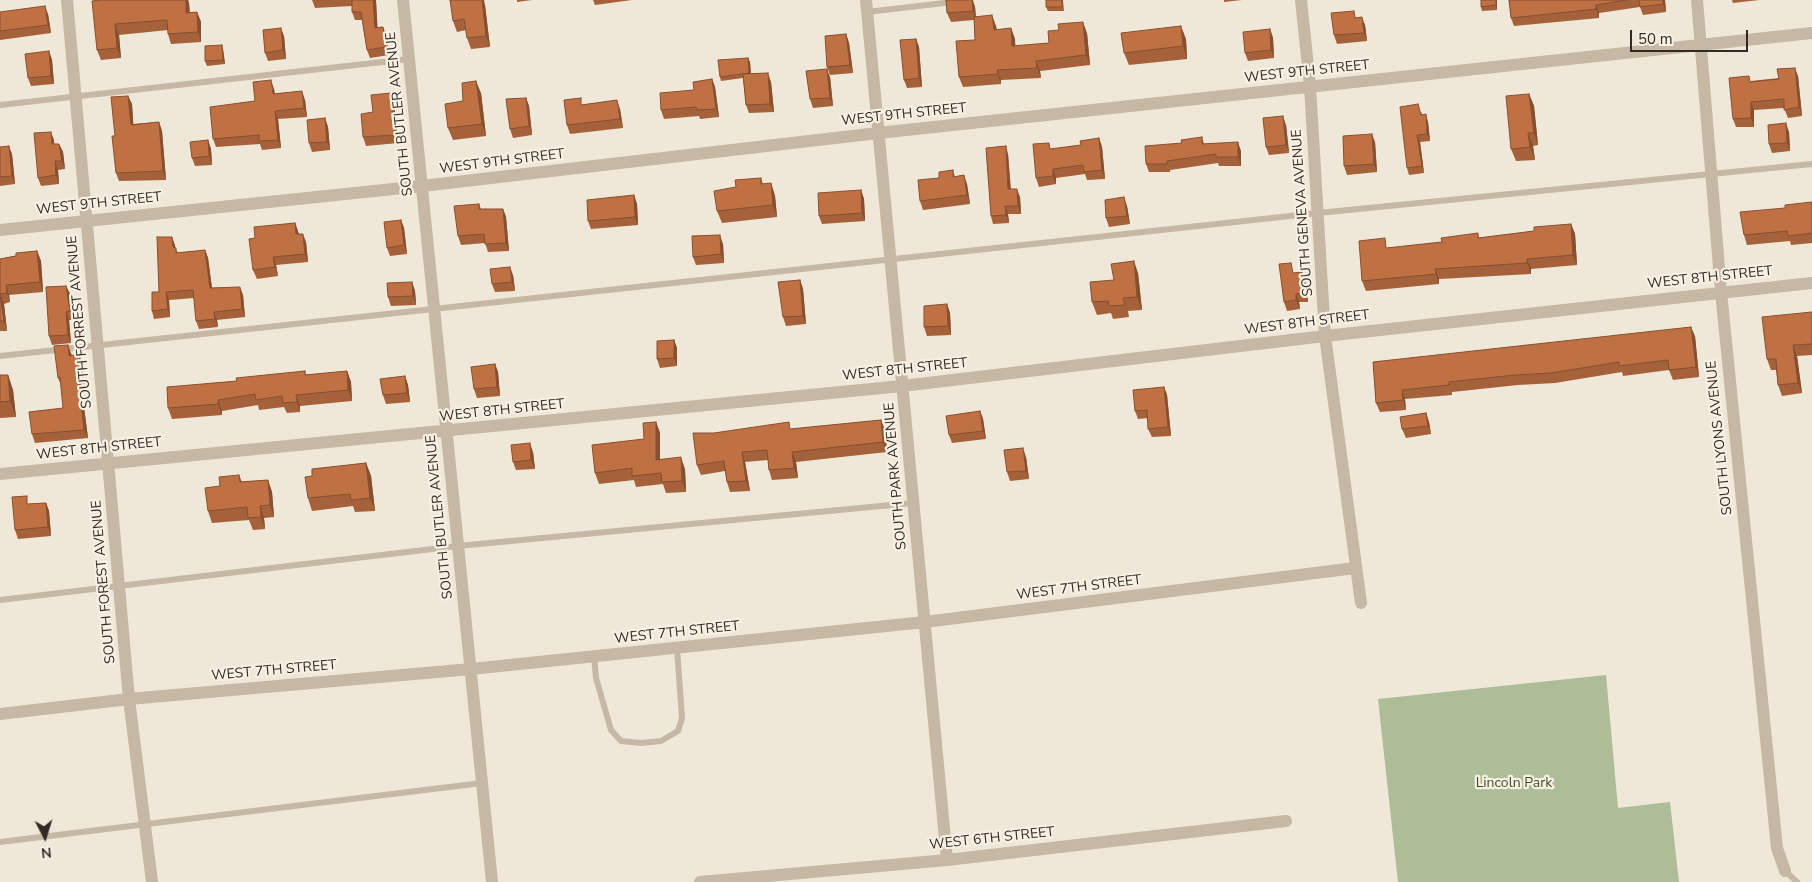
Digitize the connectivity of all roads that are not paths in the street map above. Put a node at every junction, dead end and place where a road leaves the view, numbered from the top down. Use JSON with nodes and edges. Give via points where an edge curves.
{"nodes":[{"id":1,"x":66,"y":0,"type":"edge"},
{"id":2,"x":403,"y":0,"type":"edge"},
{"id":3,"x":970,"y":0,"type":"edge"},
{"id":4,"x":1301,"y":0,"type":"edge"},
{"id":5,"x":1697,"y":0,"type":"edge"},
{"id":6,"x":866,"y":6,"type":"edge"},
{"id":7,"x":1812,"y":33,"type":"edge"},
{"id":8,"x":1702,"y":45,"type":"junction"},
{"id":9,"x":409,"y":59,"type":"junction"},
{"id":10,"x":1310,"y":86,"type":"junction"},
{"id":11,"x":75,"y":97,"type":"junction"},
{"id":12,"x":0,"y":105,"type":"edge"},
{"id":13,"x":878,"y":133,"type":"junction"},
{"id":14,"x":1812,"y":164,"type":"edge"},
{"id":15,"x":1712,"y":175,"type":"junction"},
{"id":16,"x":422,"y":186,"type":"junction"},
{"id":17,"x":1318,"y":213,"type":"junction"},
{"id":18,"x":86,"y":221,"type":"junction"},
{"id":19,"x":0,"y":230,"type":"edge"},
{"id":20,"x":890,"y":261,"type":"junction"},
{"id":21,"x":1812,"y":284,"type":"edge"},
{"id":22,"x":1721,"y":292,"type":"junction"},
{"id":23,"x":434,"y":309,"type":"junction"},
{"id":24,"x":1325,"y":336,"type":"junction"},
{"id":25,"x":97,"y":344,"type":"junction"},
{"id":26,"x":0,"y":356,"type":"edge"},
{"id":27,"x":902,"y":386,"type":"junction"},
{"id":28,"x":447,"y":432,"type":"junction"},
{"id":29,"x":108,"y":462,"type":"junction"},
{"id":30,"x":0,"y":474,"type":"edge"},
{"id":31,"x":913,"y":503,"type":"junction"},
{"id":32,"x":458,"y":546,"type":"junction"},
{"id":33,"x":1355,"y":568,"type":"junction"},
{"id":34,"x":119,"y":585,"type":"junction"},
{"id":35,"x":0,"y":600,"type":"edge"},
{"id":36,"x":1361,"y":603,"type":"dead end"},
{"id":37,"x":925,"y":622,"type":"junction"},
{"id":38,"x":677,"y":648,"type":"junction"},
{"id":39,"x":594,"y":656,"type":"junction"},
{"id":40,"x":471,"y":669,"type":"junction"},
{"id":41,"x":129,"y":699,"type":"junction"},
{"id":42,"x":0,"y":714,"type":"edge"},
{"id":43,"x":482,"y":783,"type":"junction"},
{"id":44,"x":1286,"y":821,"type":"dead end"},
{"id":45,"x":145,"y":824,"type":"junction"},
{"id":46,"x":0,"y":842,"type":"edge"},
{"id":47,"x":947,"y":860,"type":"junction"},
{"id":48,"x":1785,"y":871,"type":"joint"},
{"id":49,"x":152,"y":882,"type":"edge"},
{"id":50,"x":492,"y":882,"type":"edge"},
{"id":51,"x":700,"y":882,"type":"edge"},
{"id":52,"x":1797,"y":882,"type":"edge"}],
"edges":[{"from":1,"to":11,"type":"street","name":"SOUTH FORREST AVENUE"},
{"from":2,"to":9,"type":"street","name":"SOUTH BUTLER AVENUE"},
{"from":3,"to":6,"type":"lane"},
{"from":4,"to":10,"type":"street","name":"SOUTH GENEVA AVENUE"},
{"from":5,"to":8,"type":"street","name":"SOUTH LYONS AVENUE"},
{"from":6,"to":13,"type":"street","name":"SOUTH PARK AVENUE"},
{"from":7,"to":8,"type":"street","name":"WEST 9TH STREET"},
{"from":8,"to":10,"type":"street","name":"WEST 9TH STREET"},
{"from":8,"to":15,"type":"street","name":"SOUTH LYONS AVENUE"},
{"from":9,"to":11,"type":"lane"},
{"from":9,"to":16,"type":"street","name":"SOUTH BUTLER AVENUE"},
{"from":10,"to":13,"type":"street","name":"WEST 9TH STREET"},
{"from":10,"to":17,"type":"street","name":"SOUTH GENEVA AVENUE"},
{"from":11,"to":12,"type":"lane"},
{"from":11,"to":18,"type":"street","name":"SOUTH FORREST AVENUE"},
{"from":13,"to":16,"type":"street","name":"WEST 9TH STREET"},
{"from":13,"to":20,"type":"street","name":"SOUTH PARK AVENUE"},
{"from":14,"to":15,"type":"lane"},
{"from":15,"to":17,"type":"lane"},
{"from":15,"to":22,"type":"street","name":"SOUTH LYONS AVENUE"},
{"from":16,"to":18,"type":"street","name":"WEST 9TH STREET"},
{"from":16,"to":23,"type":"street","name":"SOUTH BUTLER AVENUE"},
{"from":17,"to":20,"type":"lane"},
{"from":17,"to":24,"type":"street","name":"SOUTH GENEVA AVENUE"},
{"from":18,"to":19,"type":"street","name":"WEST 9TH STREET"},
{"from":18,"to":25,"type":"street","name":"SOUTH FORREST AVENUE"},
{"from":20,"to":23,"type":"lane"},
{"from":20,"to":27,"type":"street","name":"SOUTH PARK AVENUE"},
{"from":21,"to":22,"type":"street","name":"WEST 8TH STREET"},
{"from":22,"to":24,"type":"street","name":"WEST 8TH STREET"},
{"from":22,"to":48,"type":"street","name":"SOUTH LYONS AVENUE","via":[[1777,848]]},
{"from":23,"to":25,"type":"lane"},
{"from":23,"to":28,"type":"street","name":"SOUTH BUTLER AVENUE"},
{"from":24,"to":27,"type":"street","name":"WEST 8TH STREET"},
{"from":24,"to":33,"type":"street","name":"SOUTH GENEVA AVENUE"},
{"from":25,"to":26,"type":"lane"},
{"from":25,"to":29,"type":"street","name":"SOUTH FORREST AVENUE"},
{"from":27,"to":28,"type":"street","name":"WEST 8TH STREET"},
{"from":27,"to":31,"type":"street","name":"SOUTH PARK AVENUE"},
{"from":28,"to":29,"type":"street","name":"WEST 8TH STREET"},
{"from":28,"to":32,"type":"street","name":"SOUTH BUTLER AVENUE"},
{"from":29,"to":30,"type":"street","name":"WEST 8TH STREET"},
{"from":29,"to":34,"type":"street","name":"SOUTH FOREST AVENUE"},
{"from":31,"to":32,"type":"lane"},
{"from":31,"to":37,"type":"street","name":"SOUTH PARK AVENUE"},
{"from":32,"to":34,"type":"lane"},
{"from":32,"to":40,"type":"street","name":"SOUTH BUTLER AVENUE"},
{"from":33,"to":36,"type":"street","name":"SOUTH GENEVA AVENUE"},
{"from":33,"to":37,"type":"street","name":"WEST 7TH STREET"},
{"from":34,"to":35,"type":"lane"},
{"from":34,"to":41,"type":"street","name":"SOUTH FOREST AVENUE"},
{"from":37,"to":38,"type":"street","name":"WEST 7TH STREET"},
{"from":37,"to":47,"type":"street","name":"SOUTH PARK AVENUE"},
{"from":38,"to":39,"type":"street","name":"WEST 7TH STREET"},
{"from":38,"to":39,"type":"lane","via":[[682,718],[678,731],[661,741],[621,741],[610,730],[596,678]]},
{"from":39,"to":40,"type":"street","name":"WEST 7TH STREET"},
{"from":40,"to":41,"type":"street","name":"WEST 7TH STREET"},
{"from":40,"to":43,"type":"street","name":"SOUTH BUTLER AVENUE"},
{"from":41,"to":42,"type":"street","name":"WEST 7TH STREET"},
{"from":41,"to":45,"type":"street"},
{"from":43,"to":45,"type":"lane"},
{"from":43,"to":50,"type":"street","name":"SOUTH BUTLER AVENUE"},
{"from":44,"to":47,"type":"street","name":"WEST 6TH STREET"},
{"from":45,"to":46,"type":"lane"},
{"from":45,"to":49,"type":"street"},
{"from":47,"to":51,"type":"street","name":"WEST 6TH STREET"},
{"from":48,"to":52,"type":"lane"}]}
